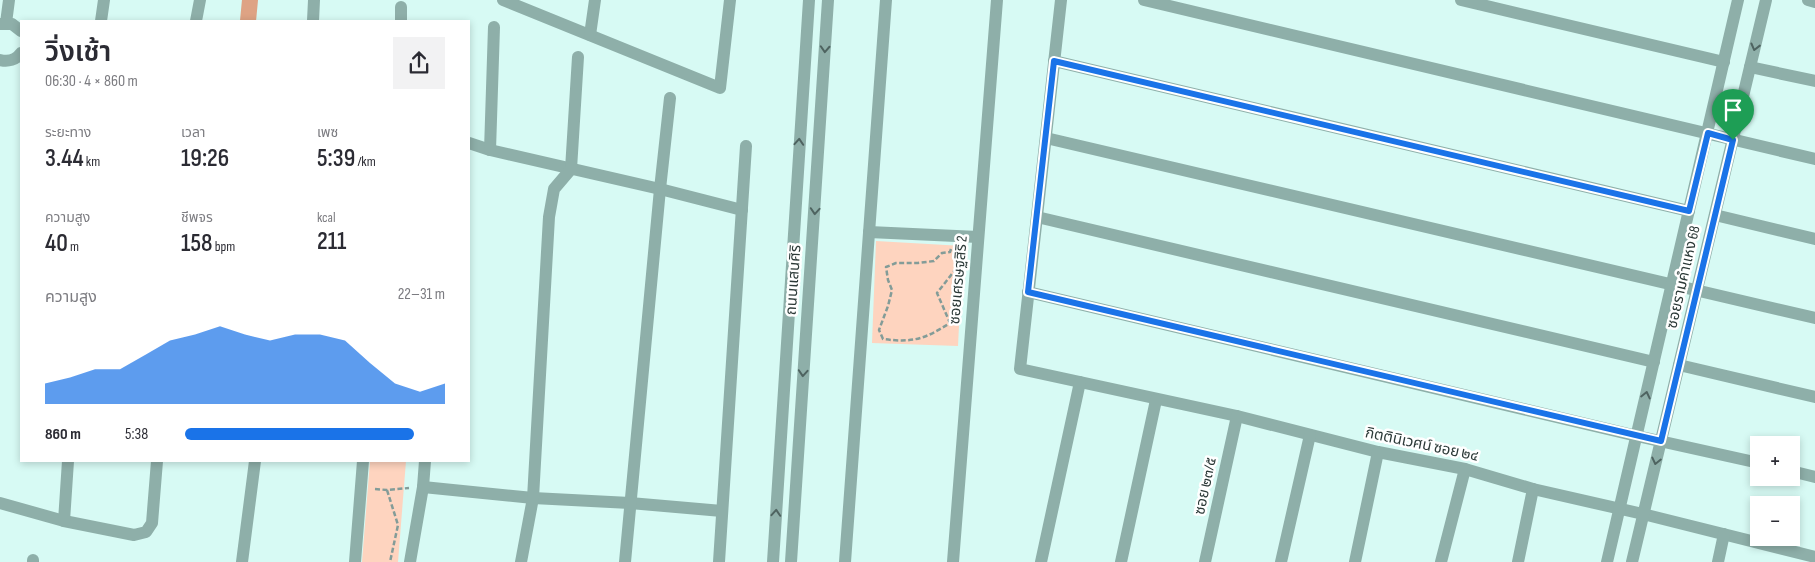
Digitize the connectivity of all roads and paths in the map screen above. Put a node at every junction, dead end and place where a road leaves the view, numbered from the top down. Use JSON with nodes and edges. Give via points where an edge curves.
{"nodes":[{"id":1,"x":9,"y":0,"type":"edge"},
{"id":2,"x":104,"y":0,"type":"edge"},
{"id":3,"x":200,"y":0,"type":"edge"},
{"id":4,"x":314,"y":0,"type":"edge"},
{"id":5,"x":503,"y":0,"type":"edge"},
{"id":6,"x":595,"y":0,"type":"edge"},
{"id":7,"x":730,"y":0,"type":"edge"},
{"id":8,"x":809,"y":0,"type":"edge"},
{"id":9,"x":828,"y":0,"type":"edge"},
{"id":10,"x":886,"y":0,"type":"edge"},
{"id":11,"x":997,"y":0,"type":"edge"},
{"id":12,"x":1061,"y":0,"type":"edge"},
{"id":13,"x":1144,"y":0,"type":"edge"},
{"id":14,"x":1461,"y":0,"type":"edge"},
{"id":15,"x":1738,"y":0,"type":"edge"},
{"id":16,"x":1766,"y":0,"type":"edge"},
{"id":17,"x":1808,"y":0,"type":"edge"},
{"id":18,"x":1815,"y":2,"type":"edge"},
{"id":19,"x":401,"y":6,"type":"dead end"},
{"id":20,"x":101,"y":20,"type":"edge"},
{"id":21,"x":196,"y":20,"type":"edge"},
{"id":22,"x":313,"y":20,"type":"edge"},
{"id":23,"x":400,"y":20,"type":"edge"},
{"id":24,"x":3,"y":23,"type":"edge"},
{"id":25,"x":494,"y":28,"type":"dead end"},
{"id":26,"x":20,"y":30,"type":"edge"},
{"id":27,"x":590,"y":35,"type":"junction"},
{"id":28,"x":20,"y":54,"type":"edge"},
{"id":29,"x":578,"y":57,"type":"dead end"},
{"id":30,"x":0,"y":60,"type":"edge"},
{"id":31,"x":1054,"y":61,"type":"junction"},
{"id":32,"x":1724,"y":62,"type":"junction"},
{"id":33,"x":0,"y":64,"type":"edge"},
{"id":34,"x":1750,"y":67,"type":"junction"},
{"id":35,"x":1815,"y":81,"type":"edge"},
{"id":36,"x":670,"y":98,"type":"dead end"},
{"id":37,"x":1708,"y":133,"type":"junction"},
{"id":38,"x":1046,"y":138,"type":"junction"},
{"id":39,"x":1733,"y":140,"type":"junction"},
{"id":40,"x":470,"y":143,"type":"edge"},
{"id":41,"x":746,"y":146,"type":"dead end"},
{"id":42,"x":490,"y":150,"type":"junction"},
{"id":43,"x":1815,"y":159,"type":"edge"},
{"id":44,"x":571,"y":168,"type":"junction"},
{"id":45,"x":660,"y":189,"type":"junction"},
{"id":46,"x":742,"y":210,"type":"junction"},
{"id":47,"x":1689,"y":211,"type":"junction"},
{"id":48,"x":1715,"y":215,"type":"junction"},
{"id":49,"x":1037,"y":217,"type":"junction"},
{"id":50,"x":869,"y":232,"type":"junction"},
{"id":51,"x":956,"y":236,"type":"junction"},
{"id":52,"x":978,"y":238,"type":"junction"},
{"id":53,"x":1815,"y":239,"type":"edge"},
{"id":54,"x":976,"y":261,"type":"junction"},
{"id":55,"x":791,"y":274,"type":"junction"},
{"id":56,"x":810,"y":276,"type":"junction"},
{"id":57,"x":1672,"y":285,"type":"junction"},
{"id":58,"x":1697,"y":289,"type":"junction"},
{"id":59,"x":1028,"y":292,"type":"junction"},
{"id":60,"x":1815,"y":318,"type":"edge"},
{"id":61,"x":1654,"y":362,"type":"junction"},
{"id":62,"x":1679,"y":365,"type":"junction"},
{"id":63,"x":1080,"y":382,"type":"junction"},
{"id":64,"x":1815,"y":397,"type":"edge"},
{"id":65,"x":1156,"y":400,"type":"junction"},
{"id":66,"x":1237,"y":416,"type":"junction"},
{"id":67,"x":1310,"y":435,"type":"junction"},
{"id":68,"x":1637,"y":436,"type":"junction"},
{"id":69,"x":1661,"y":441,"type":"junction"},
{"id":70,"x":1378,"y":452,"type":"junction"},
{"id":71,"x":68,"y":462,"type":"edge"},
{"id":72,"x":157,"y":462,"type":"edge"},
{"id":73,"x":255,"y":462,"type":"edge"},
{"id":74,"x":363,"y":462,"type":"edge"},
{"id":75,"x":425,"y":462,"type":"edge"},
{"id":76,"x":1750,"y":462,"type":"edge"},
{"id":77,"x":1464,"y":469,"type":"junction"},
{"id":78,"x":1800,"y":473,"type":"edge"},
{"id":79,"x":1815,"y":477,"type":"edge"},
{"id":80,"x":423,"y":487,"type":"junction"},
{"id":81,"x":361,"y":488,"type":"junction"},
{"id":82,"x":1533,"y":489,"type":"junction"},
{"id":83,"x":387,"y":490,"type":"junction"},
{"id":84,"x":533,"y":498,"type":"junction"},
{"id":85,"x":0,"y":503,"type":"edge"},
{"id":86,"x":630,"y":503,"type":"junction"},
{"id":87,"x":1620,"y":509,"type":"junction"},
{"id":88,"x":722,"y":511,"type":"junction"},
{"id":89,"x":1643,"y":514,"type":"junction"},
{"id":90,"x":64,"y":521,"type":"junction"},
{"id":91,"x":1724,"y":534,"type":"junction"},
{"id":92,"x":773,"y":557,"type":"edge"},
{"id":93,"x":1794,"y":557,"type":"edge"},
{"id":94,"x":1815,"y":557,"type":"edge"},
{"id":95,"x":791,"y":558,"type":"edge"},
{"id":96,"x":242,"y":562,"type":"edge"},
{"id":97,"x":355,"y":562,"type":"edge"},
{"id":98,"x":390,"y":562,"type":"edge"},
{"id":99,"x":410,"y":562,"type":"edge"},
{"id":100,"x":520,"y":562,"type":"edge"},
{"id":101,"x":625,"y":562,"type":"edge"},
{"id":102,"x":719,"y":562,"type":"edge"},
{"id":103,"x":845,"y":562,"type":"edge"},
{"id":104,"x":953,"y":562,"type":"edge"},
{"id":105,"x":1041,"y":562,"type":"edge"},
{"id":106,"x":1121,"y":562,"type":"edge"},
{"id":107,"x":1204,"y":562,"type":"edge"},
{"id":108,"x":1281,"y":562,"type":"edge"},
{"id":109,"x":1355,"y":562,"type":"edge"},
{"id":110,"x":1441,"y":562,"type":"edge"},
{"id":111,"x":1518,"y":562,"type":"edge"},
{"id":112,"x":1608,"y":562,"type":"edge"},
{"id":113,"x":1632,"y":562,"type":"edge"},
{"id":114,"x":1718,"y":562,"type":"edge"}],
"edges":[{"from":1,"to":24,"type":"street"},
{"from":2,"to":20,"type":"street"},
{"from":3,"to":21,"type":"street"},
{"from":4,"to":22,"type":"street"},
{"from":5,"to":27,"type":"street"},
{"from":6,"to":27,"type":"street"},
{"from":7,"to":27,"type":"street","via":[[720,88]]},
{"from":55,"to":8,"type":"street","name":"ถนนแสนศิริ","one_way":true},
{"from":9,"to":56,"type":"street","name":"ถนนแสนศิริ","one_way":true},
{"from":10,"to":50,"type":"street"},
{"from":11,"to":52,"type":"street","name":"ซอยเศรษฐสิริ 2"},
{"from":12,"to":31,"type":"street"},
{"from":13,"to":37,"type":"street"},
{"from":14,"to":32,"type":"street"},
{"from":15,"to":32,"type":"street","name":"ซอยรามคำแหง 68"},
{"from":16,"to":34,"type":"street","name":"ซอยรามคำแหง 68","one_way":true},
{"from":17,"to":18,"type":"street"},
{"from":19,"to":23,"type":"street"},
{"from":24,"to":26,"type":"street","via":[[12,24]]},
{"from":25,"to":42,"type":"street"},
{"from":28,"to":30,"type":"street","via":[[9,61]]},
{"from":29,"to":44,"type":"street"},
{"from":30,"to":33,"type":"street"},
{"from":31,"to":38,"type":"street"},
{"from":31,"to":47,"type":"street"},
{"from":32,"to":37,"type":"street","name":"ซอยรามคำแหง 68"},
{"from":34,"to":35,"type":"street"},
{"from":34,"to":39,"type":"street","name":"ซอยรามคำแหง 68"},
{"from":36,"to":45,"type":"street"},
{"from":37,"to":39,"type":"street"},
{"from":37,"to":47,"type":"street","name":"ซอยรามคำแหง 68"},
{"from":38,"to":49,"type":"street"},
{"from":38,"to":57,"type":"street"},
{"from":39,"to":43,"type":"street"},
{"from":39,"to":48,"type":"street","name":"ซอยรามคำแหง 68"},
{"from":40,"to":42,"type":"street"},
{"from":41,"to":46,"type":"street"},
{"from":42,"to":44,"type":"street"},
{"from":44,"to":45,"type":"street"},
{"from":44,"to":84,"type":"street","via":[[554,189],[549,217]]},
{"from":45,"to":46,"type":"street"},
{"from":45,"to":86,"type":"street"},
{"from":46,"to":88,"type":"street"},
{"from":47,"to":57,"type":"street","name":"ซอยรามคำแหง 68"},
{"from":48,"to":53,"type":"street"},
{"from":48,"to":58,"type":"street","name":"ซอยรามคำแหง 68"},
{"from":49,"to":59,"type":"street"},
{"from":49,"to":61,"type":"street"},
{"from":50,"to":51,"type":"street"},
{"from":50,"to":103,"type":"street"},
{"from":51,"to":52,"type":"street"},
{"from":51,"to":54,"type":"path","via":[[950,252],[942,253],[934,261],[896,263],[886,267],[892,290],[878,330],[883,339],[904,342],[920,339],[950,323],[937,293],[959,265]]},
{"from":52,"to":54,"type":"street","name":"ซอยเศรษฐสิริ 2"},
{"from":54,"to":104,"type":"street","name":"ซอยเศรษฐสิริ 2"},
{"from":55,"to":56,"type":"street"},
{"from":92,"to":55,"type":"street","name":"ถนนแสนศิริ","one_way":true},
{"from":56,"to":95,"type":"street","name":"ถนนแสนศิริ","one_way":true},
{"from":57,"to":58,"type":"street"},
{"from":57,"to":61,"type":"street","name":"ซอยรามคำแหง 68"},
{"from":58,"to":60,"type":"street"},
{"from":58,"to":62,"type":"street","name":"ซอยรามคำแหง 68"},
{"from":59,"to":63,"type":"street","name":"กิตตินิเวศน์ ซอย ๒๔","via":[[1020,369]]},
{"from":59,"to":68,"type":"street"},
{"from":68,"to":61,"type":"street","name":"ซอยรามคำแหง 68","one_way":true},
{"from":62,"to":64,"type":"street"},
{"from":62,"to":69,"type":"street","name":"ซอยรามคำแหง 68"},
{"from":63,"to":65,"type":"street","name":"กิตตินิเวศน์ ซอย ๒๔"},
{"from":63,"to":105,"type":"street"},
{"from":65,"to":66,"type":"street","name":"กิตตินิเวศน์ ซอย ๒๔"},
{"from":65,"to":106,"type":"street"},
{"from":66,"to":67,"type":"street","name":"กิตตินิเวศน์ ซอย ๒๔"},
{"from":66,"to":107,"type":"street","name":"ซอย ๒๓/๕"},
{"from":67,"to":70,"type":"street","name":"กิตตินิเวศน์ ซอย ๒๔"},
{"from":67,"to":108,"type":"street"},
{"from":68,"to":69,"type":"street"},
{"from":68,"to":87,"type":"street","name":"ซอยรามคำแหง 68"},
{"from":69,"to":76,"type":"street"},
{"from":69,"to":89,"type":"street","name":"ซอยรามคำแหง 68","one_way":true},
{"from":70,"to":77,"type":"street","name":"กิตตินิเวศน์ ซอย ๒๔"},
{"from":70,"to":109,"type":"street"},
{"from":71,"to":90,"type":"street"},
{"from":72,"to":90,"type":"street","via":[[152,523],[146,532],[134,535]]},
{"from":73,"to":96,"type":"street"},
{"from":74,"to":81,"type":"street"},
{"from":75,"to":80,"type":"street"},
{"from":77,"to":82,"type":"street","name":"กิตตินิเวศน์ ซอย ๒๔"},
{"from":77,"to":110,"type":"street"},
{"from":78,"to":79,"type":"street"},
{"from":80,"to":83,"type":"path"},
{"from":80,"to":84,"type":"street"},
{"from":80,"to":99,"type":"street"},
{"from":81,"to":83,"type":"path"},
{"from":81,"to":97,"type":"street"},
{"from":82,"to":87,"type":"street","name":"กิตตินิเวศน์ ซอย ๒๔"},
{"from":82,"to":111,"type":"street"},
{"from":83,"to":98,"type":"path","via":[[398,525]]},
{"from":84,"to":86,"type":"street"},
{"from":84,"to":100,"type":"street"},
{"from":85,"to":90,"type":"street"},
{"from":86,"to":88,"type":"street"},
{"from":86,"to":101,"type":"street"},
{"from":87,"to":89,"type":"street","name":"กิตตินิเวศน์ ซอย ๒๔"},
{"from":87,"to":112,"type":"street","name":"ซอยรามคำแหง 68"},
{"from":88,"to":102,"type":"street"},
{"from":89,"to":91,"type":"street","name":"กิตตินิเวศน์ ซอย ๒๔"},
{"from":89,"to":113,"type":"street","name":"ซอยรามคำแหง 68"},
{"from":91,"to":93,"type":"street","name":"กิตตินิเวศน์ ซอย ๒๔"},
{"from":91,"to":114,"type":"street"},
{"from":92,"to":95,"type":"street"},
{"from":93,"to":94,"type":"street","name":"กิตตินิเวศน์ ซอย ๒๔"}]}
